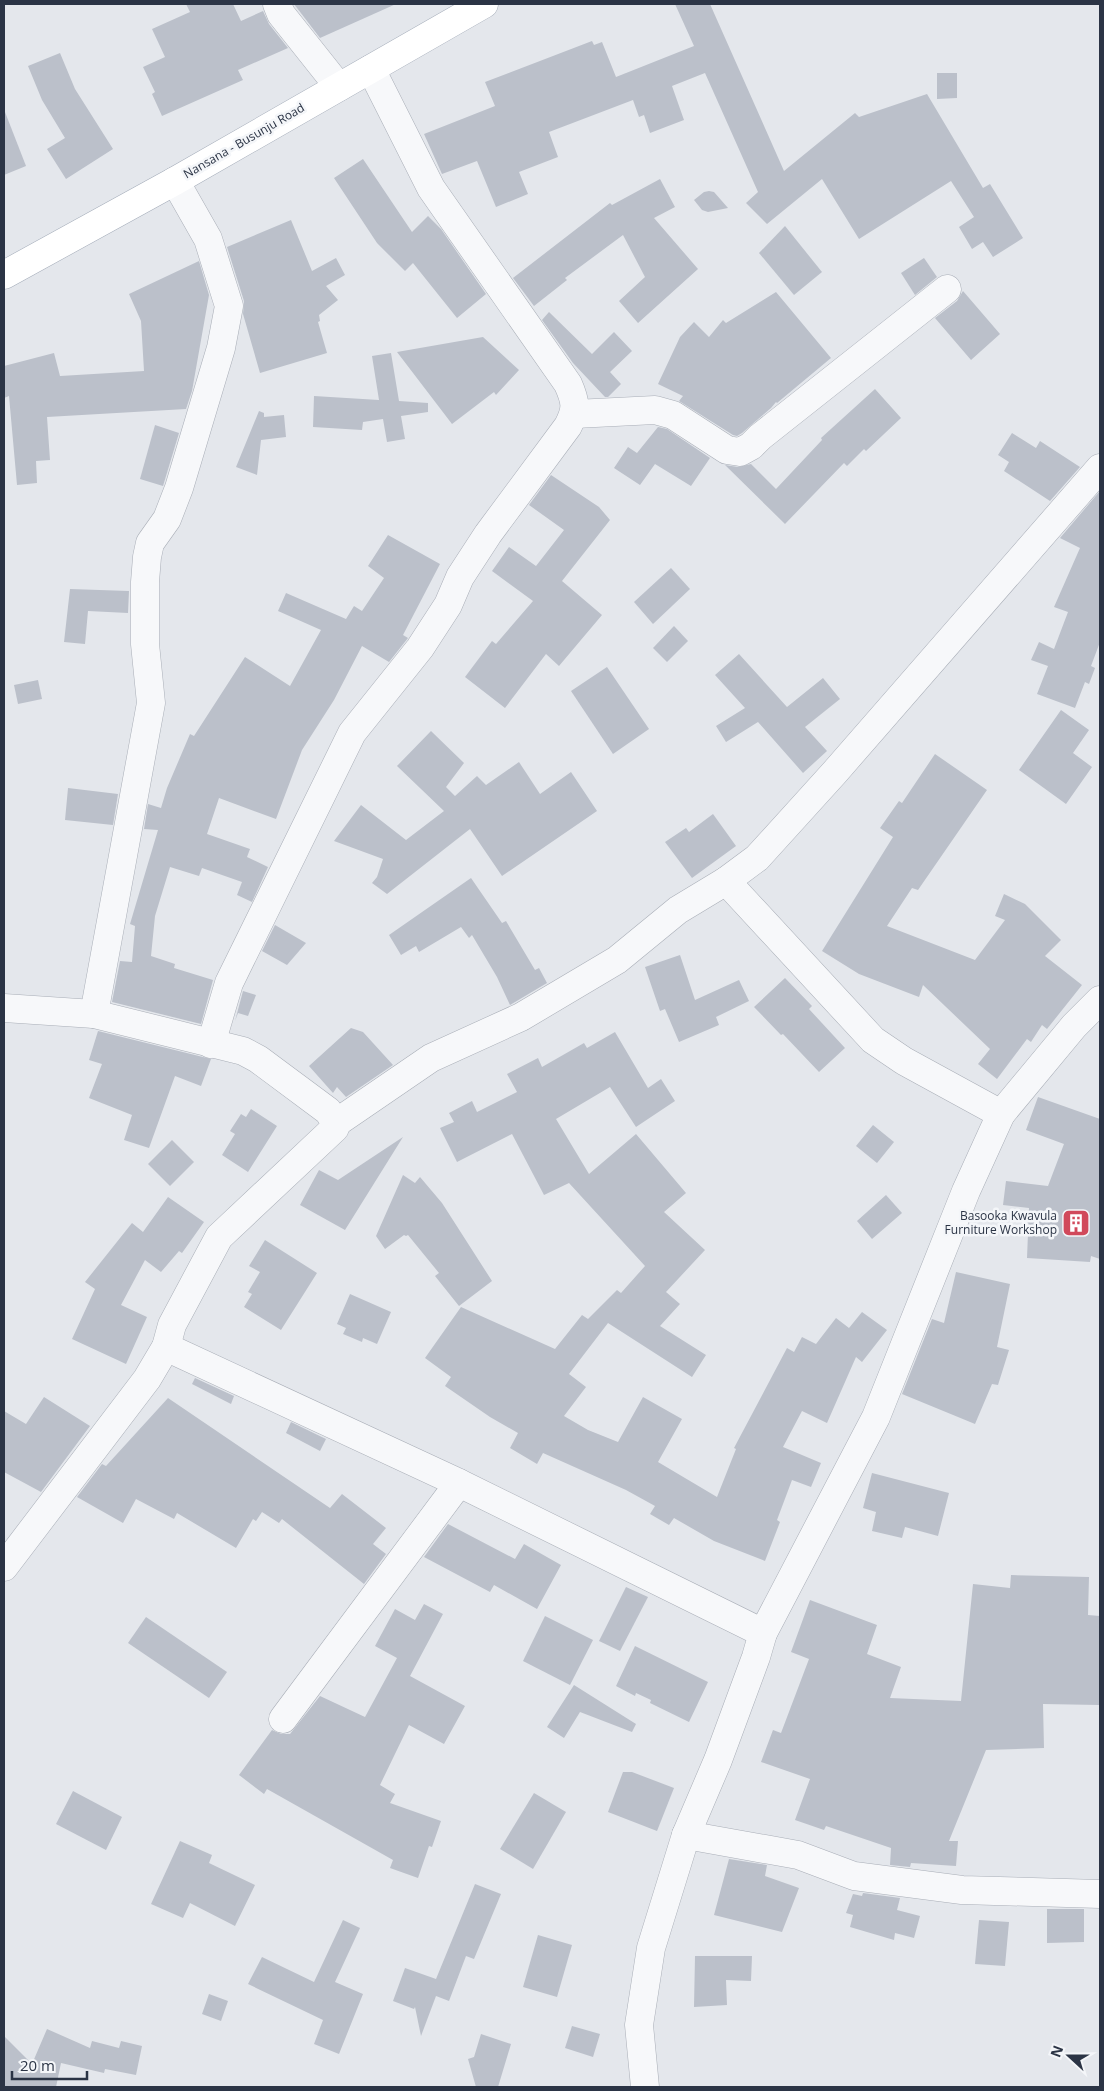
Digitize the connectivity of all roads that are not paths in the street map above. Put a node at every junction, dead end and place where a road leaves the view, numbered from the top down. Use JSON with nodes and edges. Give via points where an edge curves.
{"nodes":[{"id":1,"x":277,"y":4,"type":"edge"},
{"id":2,"x":484,"y":4,"type":"edge"},
{"id":3,"x":370,"y":69,"type":"junction"},
{"id":4,"x":339,"y":87,"type":"junction"},
{"id":5,"x":175,"y":180,"type":"junction"},
{"id":6,"x":4,"y":275,"type":"edge"},
{"id":7,"x":948,"y":289,"type":"dead end"},
{"id":8,"x":575,"y":414,"type":"junction"},
{"id":9,"x":1100,"y":468,"type":"edge"},
{"id":10,"x":726,"y":881,"type":"junction"},
{"id":11,"x":1100,"y":1000,"type":"edge"},
{"id":12,"x":4,"y":1008,"type":"edge"},
{"id":13,"x":94,"y":1014,"type":"junction"},
{"id":14,"x":211,"y":1044,"type":"junction"},
{"id":15,"x":1001,"y":1114,"type":"junction"},
{"id":16,"x":336,"y":1124,"type":"junction"},
{"id":17,"x":166,"y":1347,"type":"junction"},
{"id":18,"x":459,"y":1483,"type":"junction"},
{"id":19,"x":4,"y":1567,"type":"edge"},
{"id":20,"x":763,"y":1633,"type":"junction"},
{"id":21,"x":283,"y":1719,"type":"dead end"},
{"id":22,"x":686,"y":1835,"type":"junction"},
{"id":23,"x":1100,"y":1894,"type":"edge"},
{"id":24,"x":646,"y":2087,"type":"edge"}],
"edges":[{"from":1,"to":4,"type":"street","via":[[281,14]]},
{"from":2,"to":3,"type":"main road","name":"Nansana - Busunju Road"},
{"from":3,"to":4,"type":"main road","name":"Nansana - Busunju Road"},
{"from":3,"to":8,"type":"street","via":[[432,188],[568,384]]},
{"from":4,"to":5,"type":"main road","name":"Nansana - Busunju Road"},
{"from":5,"to":6,"type":"main road","name":"Nansana - Busunju Road"},
{"from":5,"to":13,"type":"street","via":[[208,239],[229,306],[179,488],[167,519],[150,543],[147,557],[145,644],[151,703]]},
{"from":7,"to":8,"type":"street","via":[[740,452],[727,450],[673,415],[655,410]]},
{"from":8,"to":14,"type":"street","via":[[464,570],[448,605],[420,648],[352,733],[229,982]]},
{"from":9,"to":10,"type":"street","via":[[835,772],[757,858]]},
{"from":10,"to":15,"type":"street","via":[[873,1040],[904,1061]]},
{"from":10,"to":16,"type":"street","via":[[678,910],[617,960],[521,1017],[431,1058]]},
{"from":11,"to":15,"type":"street","via":[[1074,1026]]},
{"from":12,"to":13,"type":"street"},
{"from":13,"to":14,"type":"street"},
{"from":14,"to":16,"type":"street","via":[[258,1059],[328,1111]]},
{"from":15,"to":20,"type":"street","via":[[966,1191],[876,1417]]},
{"from":16,"to":17,"type":"street","via":[[219,1237],[172,1325]]},
{"from":17,"to":18,"type":"street"},
{"from":17,"to":19,"type":"street","via":[[147,1379]]},
{"from":18,"to":20,"type":"street"},
{"from":18,"to":21,"type":"street"},
{"from":20,"to":22,"type":"street","via":[[718,1760]]},
{"from":22,"to":23,"type":"street","via":[[798,1855],[854,1876],[962,1890]]},
{"from":22,"to":24,"type":"street","via":[[648,1968],[639,2025]]}]}
